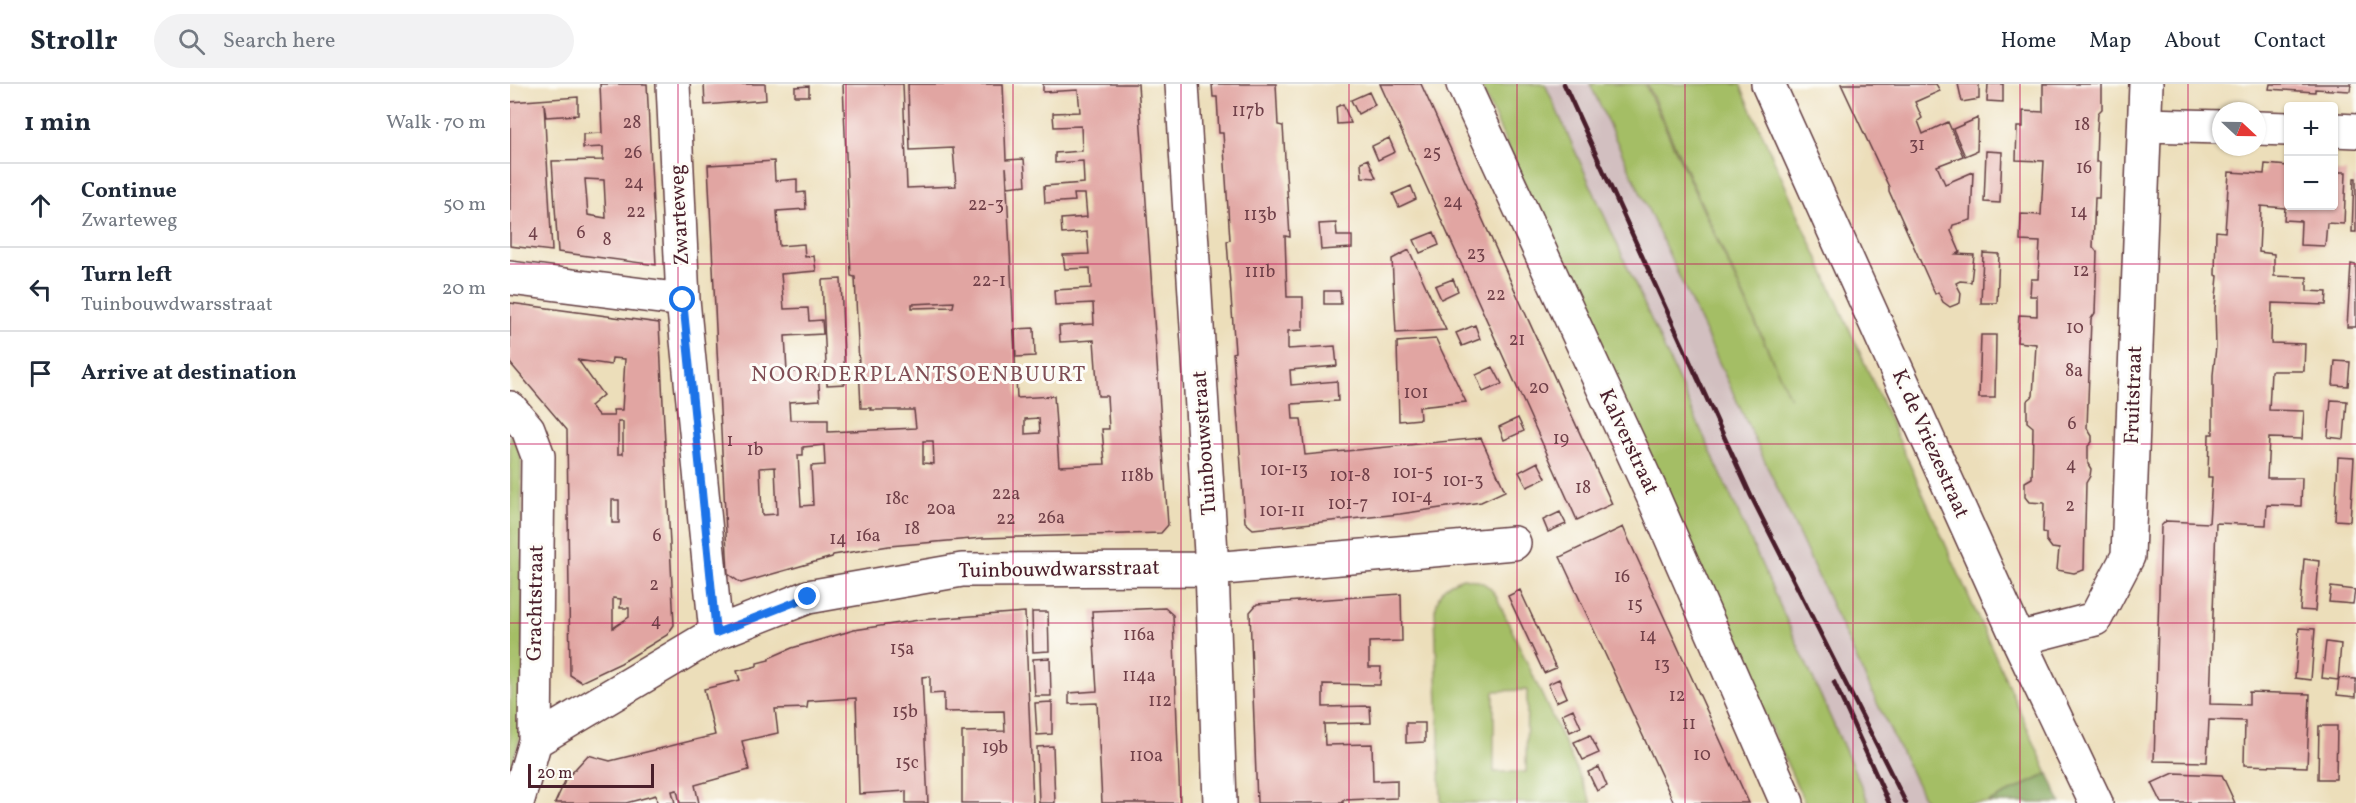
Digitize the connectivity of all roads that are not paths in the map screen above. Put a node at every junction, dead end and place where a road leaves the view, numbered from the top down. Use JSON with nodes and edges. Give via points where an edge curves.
{"nodes":[{"id":1,"x":673,"y":84,"type":"edge"},
{"id":2,"x":1182,"y":84,"type":"edge"},
{"id":3,"x":1463,"y":84,"type":"edge"},
{"id":4,"x":1768,"y":84,"type":"edge"},
{"id":5,"x":2146,"y":84,"type":"edge"},
{"id":6,"x":2145,"y":125,"type":"junction"},
{"id":7,"x":2212,"y":127,"type":"edge"},
{"id":8,"x":2266,"y":128,"type":"edge"},
{"id":9,"x":2284,"y":129,"type":"edge"},
{"id":10,"x":2338,"y":130,"type":"edge"},
{"id":11,"x":2356,"y":131,"type":"edge"},
{"id":12,"x":510,"y":278,"type":"edge"},
{"id":13,"x":683,"y":300,"type":"junction"},
{"id":14,"x":510,"y":408,"type":"edge"},
{"id":15,"x":1514,"y":543,"type":"dead end"},
{"id":16,"x":1212,"y":569,"type":"junction"},
{"id":17,"x":716,"y":633,"type":"junction"},
{"id":18,"x":2018,"y":639,"type":"junction"},
{"id":19,"x":535,"y":741,"type":"junction"},
{"id":20,"x":517,"y":803,"type":"edge"},
{"id":21,"x":1220,"y":803,"type":"edge"},
{"id":22,"x":1787,"y":803,"type":"edge"},
{"id":23,"x":2096,"y":803,"type":"edge"}],
"edges":[{"from":1,"to":13,"type":"street","name":"Zwarteweg"},
{"from":2,"to":16,"type":"street","name":"Tuinbouwstraat"},
{"from":3,"to":22,"type":"street","name":"Kalverstraat","via":[[1653,496]]},
{"from":4,"to":18,"type":"street","name":"K. de Vriezestraat"},
{"from":5,"to":6,"type":"street","name":"Fruitstraat"},
{"from":6,"to":7,"type":"street"},
{"from":6,"to":18,"type":"street","name":"Fruitstraat","via":[[2128,556],[2095,619]]},
{"from":8,"to":9,"type":"street"},
{"from":10,"to":11,"type":"street"},
{"from":12,"to":13,"type":"street"},
{"from":13,"to":17,"type":"street","name":"Zwarteweg"},
{"from":14,"to":19,"type":"street","name":"Grachtstraat","via":[[528,429],[538,456]]},
{"from":15,"to":16,"type":"street","name":"Tuinbouwdwarsstraat"},
{"from":16,"to":17,"type":"street","name":"Tuinbouwdwarsstraat","via":[[962,570],[808,597]]},
{"from":16,"to":21,"type":"street","name":"Tuinbouwstraat"},
{"from":17,"to":19,"type":"street","name":"Tuinbouwdwarsstraat"},
{"from":18,"to":23,"type":"street","name":"K. de Vriezestraat"},
{"from":19,"to":20,"type":"street","name":"Grachtstraat"}]}
